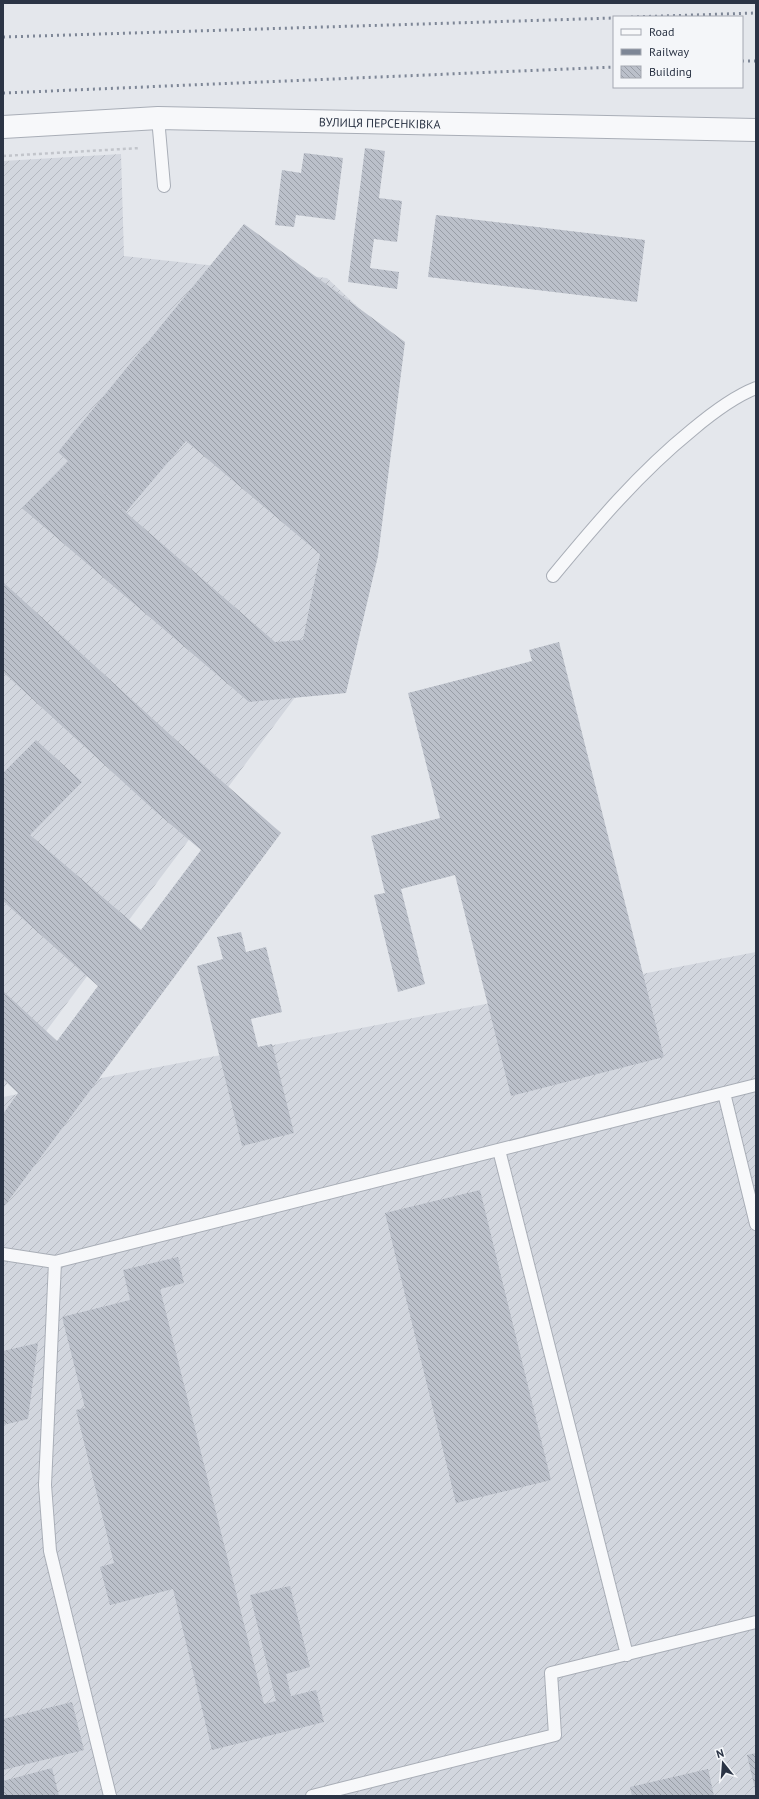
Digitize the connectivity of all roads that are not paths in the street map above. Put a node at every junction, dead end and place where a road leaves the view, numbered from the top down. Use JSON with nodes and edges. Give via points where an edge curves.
{"nodes":[{"id":1,"x":158,"y":118,"type":"junction"},
{"id":2,"x":3,"y":127,"type":"edge"},
{"id":3,"x":756,"y":130,"type":"edge"},
{"id":4,"x":164,"y":186,"type":"dead end"},
{"id":5,"x":756,"y":388,"type":"edge"},
{"id":6,"x":554,"y":576,"type":"dead end"},
{"id":7,"x":756,"y":1085,"type":"edge"},
{"id":8,"x":724,"y":1093,"type":"junction"},
{"id":9,"x":499,"y":1150,"type":"junction"},
{"id":10,"x":756,"y":1224,"type":"edge"},
{"id":11,"x":3,"y":1254,"type":"edge"},
{"id":12,"x":55,"y":1262,"type":"junction"},
{"id":13,"x":756,"y":1622,"type":"edge"},
{"id":14,"x":627,"y":1655,"type":"junction"},
{"id":15,"x":332,"y":1794,"type":"edge"},
{"id":16,"x":110,"y":1796,"type":"edge"},
{"id":17,"x":312,"y":1796,"type":"edge"}],
"edges":[{"from":1,"to":2,"type":"street","name":"ВУЛИЦЯ ПЕРСЕНКІВКА"},
{"from":1,"to":3,"type":"street","name":"ВУЛИЦЯ ПЕРСЕНКІВКА"},
{"from":1,"to":4,"type":"lane"},
{"from":5,"to":6,"type":"lane","via":[[710,415],[672,446],[603,516]]},
{"from":7,"to":8,"type":"lane"},
{"from":8,"to":9,"type":"lane"},
{"from":8,"to":10,"type":"lane"},
{"from":9,"to":12,"type":"lane"},
{"from":9,"to":14,"type":"lane"},
{"from":11,"to":12,"type":"lane"},
{"from":12,"to":16,"type":"lane","via":[[45,1485],[50,1551]]},
{"from":13,"to":14,"type":"lane"},
{"from":14,"to":15,"type":"lane","via":[[551,1673],[555,1735]]},
{"from":15,"to":17,"type":"lane"}]}
